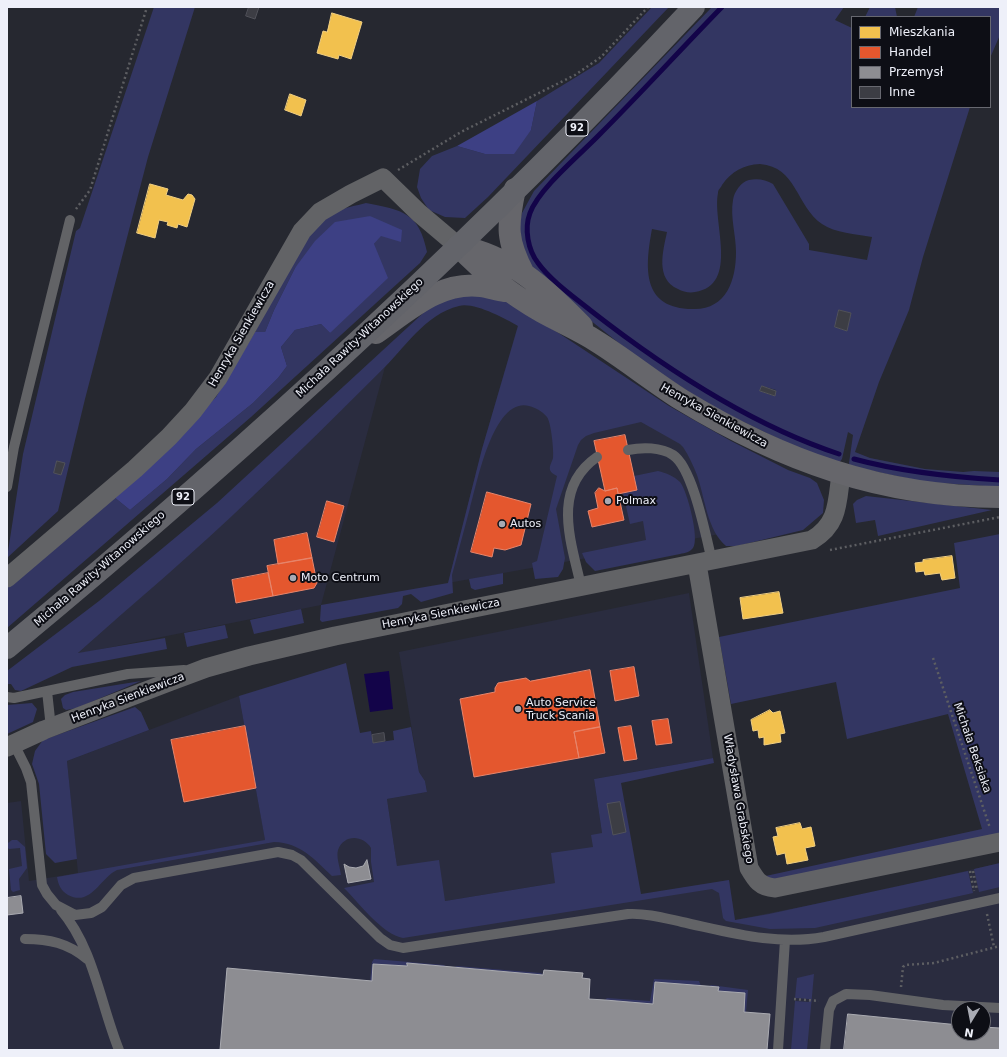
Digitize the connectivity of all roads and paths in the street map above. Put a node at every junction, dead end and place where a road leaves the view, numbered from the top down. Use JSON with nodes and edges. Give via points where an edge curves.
{"nodes":[{"id":1,"x":147,"y":7,"type":"edge"},
{"id":2,"x":648,"y":7,"type":"edge"},
{"id":3,"x":694,"y":7,"type":"edge"},
{"id":4,"x":383,"y":178,"type":"junction"},
{"id":5,"x":516,"y":189,"type":"junction"},
{"id":6,"x":70,"y":220,"type":"joint"},
{"id":7,"x":458,"y":246,"type":"junction"},
{"id":8,"x":524,"y":274,"type":"junction"},
{"id":9,"x":510,"y":292,"type":"junction"},
{"id":10,"x":595,"y":340,"type":"junction"},
{"id":11,"x":340,"y":358,"type":"junction"},
{"id":12,"x":628,"y":450,"type":"dead end"},
{"id":13,"x":597,"y":457,"type":"dead end"},
{"id":14,"x":841,"y":474,"type":"junction"},
{"id":15,"x":7,"y":487,"type":"edge"},
{"id":16,"x":1000,"y":497,"type":"edge"},
{"id":17,"x":704,"y":563,"type":"junction"},
{"id":18,"x":7,"y":578,"type":"edge"},
{"id":19,"x":581,"y":586,"type":"junction"},
{"id":20,"x":7,"y":648,"type":"edge"},
{"id":21,"x":933,"y":658,"type":"dead end"},
{"id":22,"x":206,"y":668,"type":"junction"},
{"id":23,"x":47,"y":691,"type":"junction"},
{"id":24,"x":7,"y":698,"type":"edge"},
{"id":25,"x":51,"y":728,"type":"junction"},
{"id":26,"x":12,"y":747,"type":"edge"},
{"id":27,"x":998,"y":843,"type":"edge"},
{"id":28,"x":971,"y":871,"type":"dead end"},
{"id":29,"x":976,"y":892,"type":"dead end"},
{"id":30,"x":1000,"y":898,"type":"edge"},
{"id":31,"x":985,"y":901,"type":"junction"},
{"id":32,"x":58,"y":906,"type":"junction"},
{"id":33,"x":25,"y":938,"type":"dead end"},
{"id":34,"x":786,"y":940,"type":"junction"},
{"id":35,"x":1000,"y":946,"type":"edge"},
{"id":36,"x":994,"y":947,"type":"junction"},
{"id":37,"x":89,"y":961,"type":"junction"},
{"id":38,"x":902,"y":980,"type":"dead end"},
{"id":39,"x":794,"y":999,"type":"dead end"},
{"id":40,"x":816,"y":1001,"type":"dead end"},
{"id":41,"x":1000,"y":1008,"type":"edge"},
{"id":42,"x":119,"y":1050,"type":"edge"},
{"id":43,"x":778,"y":1050,"type":"edge"},
{"id":44,"x":825,"y":1050,"type":"edge"}],
"edges":[{"from":1,"to":6,"type":"path","via":[[90,190]]},
{"from":2,"to":4,"type":"path","via":[[601,57],[575,74],[462,132]]},
{"from":3,"to":5,"type":"main road","name":"Michała Rawity-Witanowskiego","number":"92"},
{"from":4,"to":7,"type":"street","name":"Henryka Sienkiewicza"},
{"from":4,"to":18,"type":"street","name":"Henryka Sienkiewicza","via":[[320,212],[302,231],[218,378],[193,411],[169,438],[135,469]]},
{"from":5,"to":7,"type":"main road","name":"Michała Rawity-Witanowskiego","number":"92"},
{"from":5,"to":8,"type":"street","name":"Henryka Sienkiewicza","via":[[510,222],[510,239]]},
{"from":6,"to":15,"type":"lane","via":[[23,410]]},
{"from":7,"to":8,"type":"street","name":"Henryka Sienkiewicza","via":[[478,250],[503,260]]},
{"from":7,"to":9,"type":"street","name":"Henryka Sienkiewicza","via":[[480,269]]},
{"from":7,"to":11,"type":"main road","name":"Michała Rawity-Witanowskiego","number":"92"},
{"from":8,"to":10,"type":"street","name":"Henryka Sienkiewicza","via":[[560,303]]},
{"from":9,"to":10,"type":"street","name":"Henryka Sienkiewicza"},
{"from":9,"to":11,"type":"street","name":"Henryka Sienkiewicza","via":[[481,286],[460,286],[443,290],[430,296]]},
{"from":10,"to":14,"type":"street","name":"Henryka Sienkiewicza","via":[[701,411],[779,452]]},
{"from":11,"to":20,"type":"main road","name":"Michała Rawity-Witanowskiego","number":"92"},
{"from":12,"to":17,"type":"lane","via":[[656,448],[674,455],[691,483]]},
{"from":13,"to":19,"type":"lane","via":[[578,474],[568,497],[567,517]]},
{"from":14,"to":16,"type":"street","name":"Henryka Sienkiewicza","via":[[908,489]]},
{"from":14,"to":17,"type":"street","name":"Henryka Sienkiewicza","via":[[834,518],[821,534],[802,543]]},
{"from":17,"to":19,"type":"street","name":"Henryka Sienkiewicza"},
{"from":17,"to":27,"type":"street","name":"Władysława Grabskiego","via":[[749,868],[756,881],[765,887],[775,888]]},
{"from":19,"to":22,"type":"street","name":"Henryka Sienkiewicza","via":[[335,636]]},
{"from":21,"to":27,"type":"path","name":"Michała Beksiaka"},
{"from":22,"to":23,"type":"lane","via":[[128,674]]},
{"from":22,"to":25,"type":"street","name":"Henryka Sienkiewicza"},
{"from":23,"to":24,"type":"lane"},
{"from":23,"to":25,"type":"lane"},
{"from":25,"to":26,"type":"street","name":"Henryka Sienkiewicza"},
{"from":26,"to":32,"type":"lane","via":[[29,774],[32,822],[43,888]]},
{"from":28,"to":29,"type":"path"},
{"from":30,"to":31,"type":"lane"},
{"from":31,"to":34,"type":"lane","via":[[824,937]]},
{"from":31,"to":36,"type":"path"},
{"from":32,"to":34,"type":"lane","via":[[75,915],[87,914],[102,907],[121,885],[134,878],[282,853],[292,855],[303,862],[380,938],[398,948],[632,914],[654,916],[753,938]]},
{"from":32,"to":37,"type":"lane","via":[[74,929]]},
{"from":33,"to":37,"type":"lane","via":[[49,939],[70,946]]},
{"from":34,"to":43,"type":"lane"},
{"from":35,"to":36,"type":"path"},
{"from":36,"to":38,"type":"path","via":[[934,963],[905,965]]},
{"from":37,"to":42,"type":"lane"},
{"from":39,"to":40,"type":"path"},
{"from":41,"to":44,"type":"lane","via":[[943,1005],[846,994],[836,1000],[829,1010]]}]}
